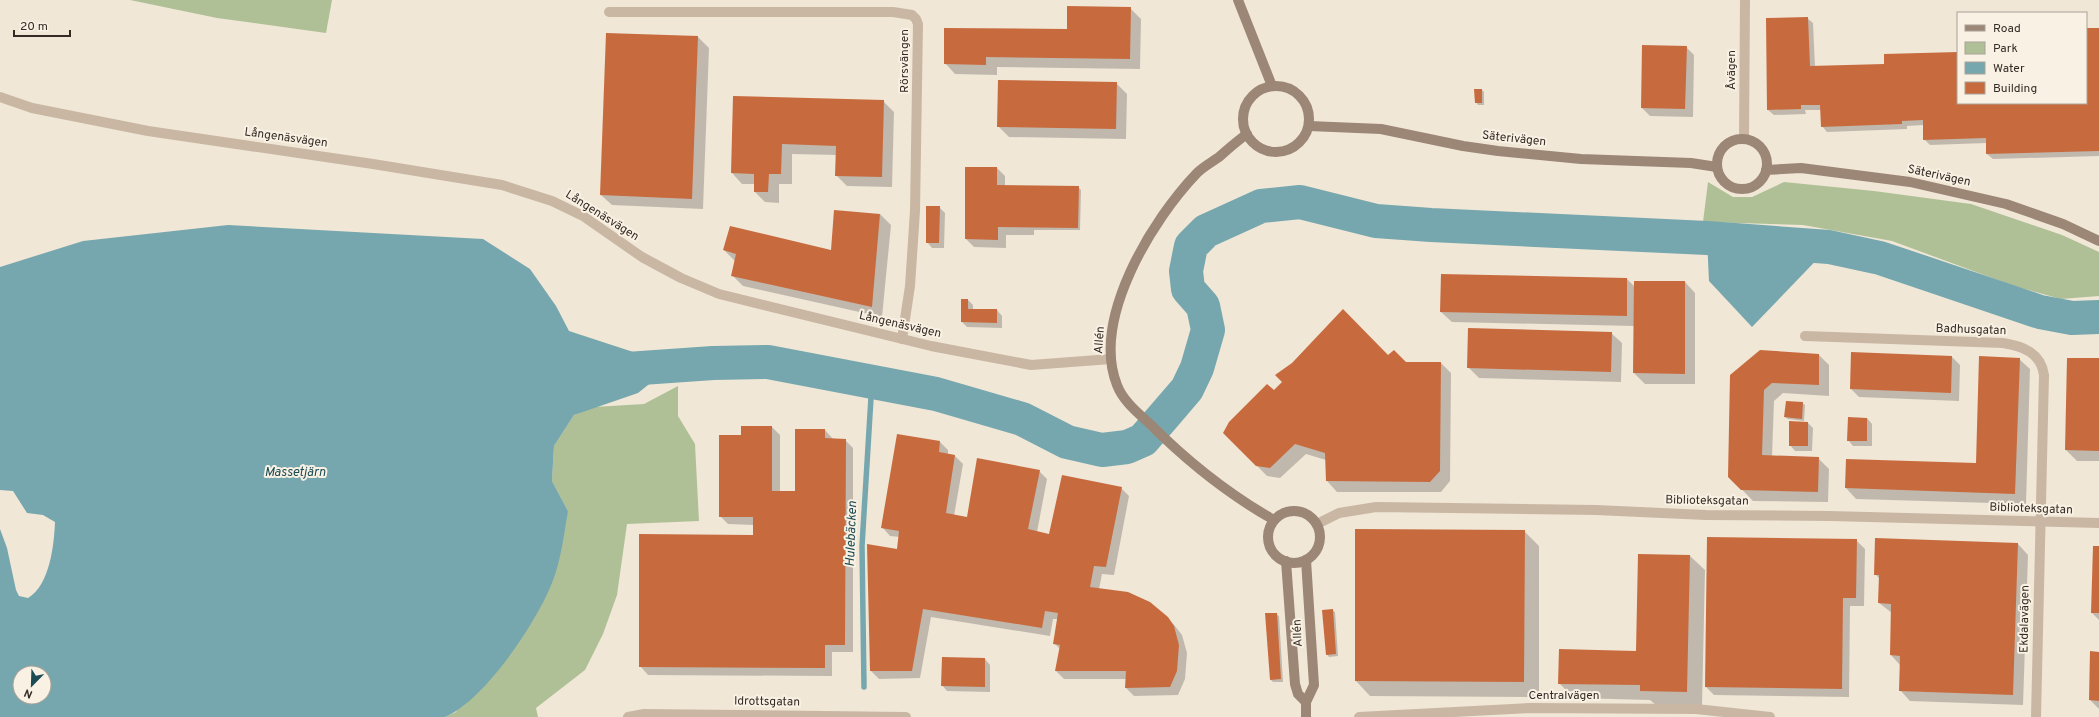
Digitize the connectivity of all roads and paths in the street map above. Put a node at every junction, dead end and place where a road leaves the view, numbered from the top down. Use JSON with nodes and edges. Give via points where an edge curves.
{"nodes":[{"id":1,"x":1238,"y":0,"type":"edge"},
{"id":2,"x":1745,"y":0,"type":"edge"},
{"id":3,"x":609,"y":12,"type":"dead end"},
{"id":4,"x":1272,"y":86,"type":"junction"},
{"id":5,"x":0,"y":97,"type":"edge"},
{"id":6,"x":1309,"y":126,"type":"junction"},
{"id":7,"x":1247,"y":134,"type":"junction"},
{"id":8,"x":1744,"y":139,"type":"junction"},
{"id":9,"x":1718,"y":167,"type":"junction"},
{"id":10,"x":1766,"y":170,"type":"junction"},
{"id":11,"x":2099,"y":241,"type":"edge"},
{"id":12,"x":1805,"y":336,"type":"dead end"},
{"id":13,"x":902,"y":339,"type":"junction"},
{"id":14,"x":1111,"y":359,"type":"junction"},
{"id":15,"x":1274,"y":520,"type":"junction"},
{"id":16,"x":2040,"y":522,"type":"junction"},
{"id":17,"x":2099,"y":523,"type":"edge"},
{"id":18,"x":1317,"y":524,"type":"junction"},
{"id":19,"x":1306,"y":560,"type":"junction"},
{"id":20,"x":1286,"y":561,"type":"junction"},
{"id":21,"x":1306,"y":702,"type":"junction"},
{"id":22,"x":628,"y":717,"type":"edge"},
{"id":23,"x":906,"y":717,"type":"edge"},
{"id":24,"x":1306,"y":717,"type":"edge"},
{"id":25,"x":1359,"y":717,"type":"edge"},
{"id":26,"x":1770,"y":717,"type":"edge"},
{"id":27,"x":2036,"y":717,"type":"edge"}],
"edges":[{"from":1,"to":4,"type":"street"},
{"from":2,"to":8,"type":"street","name":"Åvägen"},
{"from":3,"to":13,"type":"street","name":"Rörsvängen","via":[[893,12],[912,15],[916,19],[918,45],[915,211],[910,286]]},
{"from":4,"to":6,"type":"street","via":[[1284,86],[1303,98],[1308,107]]},
{"from":4,"to":7,"type":"street","via":[[1257,92],[1246,103],[1243,124]]},
{"from":5,"to":13,"type":"street","name":"Långenäsvägen","via":[[32,108],[148,131],[373,164],[502,185],[529,192],[583,216],[642,257],[706,289]]},
{"from":6,"to":7,"type":"street","via":[[1303,139],[1293,147],[1280,152],[1267,151],[1255,144]]},
{"from":6,"to":9,"type":"street","name":"Säterivägen","via":[[1381,130],[1498,151],[1581,159],[1691,163]]},
{"from":7,"to":14,"type":"street","name":"Allén","via":[[1198,173],[1160,219],[1130,270],[1114,320]]},
{"from":8,"to":9,"type":"street","via":[[1732,141],[1722,149]]},
{"from":8,"to":10,"type":"street","via":[[1754,142],[1762,149],[1766,159]]},
{"from":9,"to":10,"type":"street","via":[[1723,179],[1740,188],[1754,186]]},
{"from":10,"to":11,"type":"street","name":"Säterivägen","via":[[1800,168],[1910,182],[2006,204],[2062,224]]},
{"from":12,"to":16,"type":"street","name":"Badhusgatan","via":[[2003,343],[2030,351],[2043,366],[2044,375]]},
{"from":13,"to":14,"type":"street","name":"Långenäsvägen","via":[[1031,365]]},
{"from":14,"to":15,"type":"street","name":"Allén","via":[[1112,370],[1124,397],[1178,453]]},
{"from":15,"to":18,"type":"street","via":[[1286,512],[1296,511],[1310,517]]},
{"from":15,"to":20,"type":"street","via":[[1269,529],[1269,544],[1274,553]]},
{"from":16,"to":17,"type":"street","name":"Biblioteksgatan"},
{"from":16,"to":18,"type":"street","name":"Biblioteksgatan","via":[[1376,507],[1339,513]]},
{"from":16,"to":27,"type":"street","name":"Ekdalavägen"},
{"from":18,"to":19,"type":"street","via":[[1319,544]]},
{"from":19,"to":20,"type":"street"},
{"from":19,"to":21,"type":"street","name":"Allén","via":[[1314,685]]},
{"from":20,"to":21,"type":"street","name":"Allén","via":[[1295,684],[1298,694]]},
{"from":21,"to":24,"type":"street","name":"Allén"},
{"from":22,"to":23,"type":"street","name":"Idrottsgatan","via":[[644,714]]},
{"from":25,"to":26,"type":"street","name":"Centralvägen","via":[[1537,708],[1696,709]]}]}
